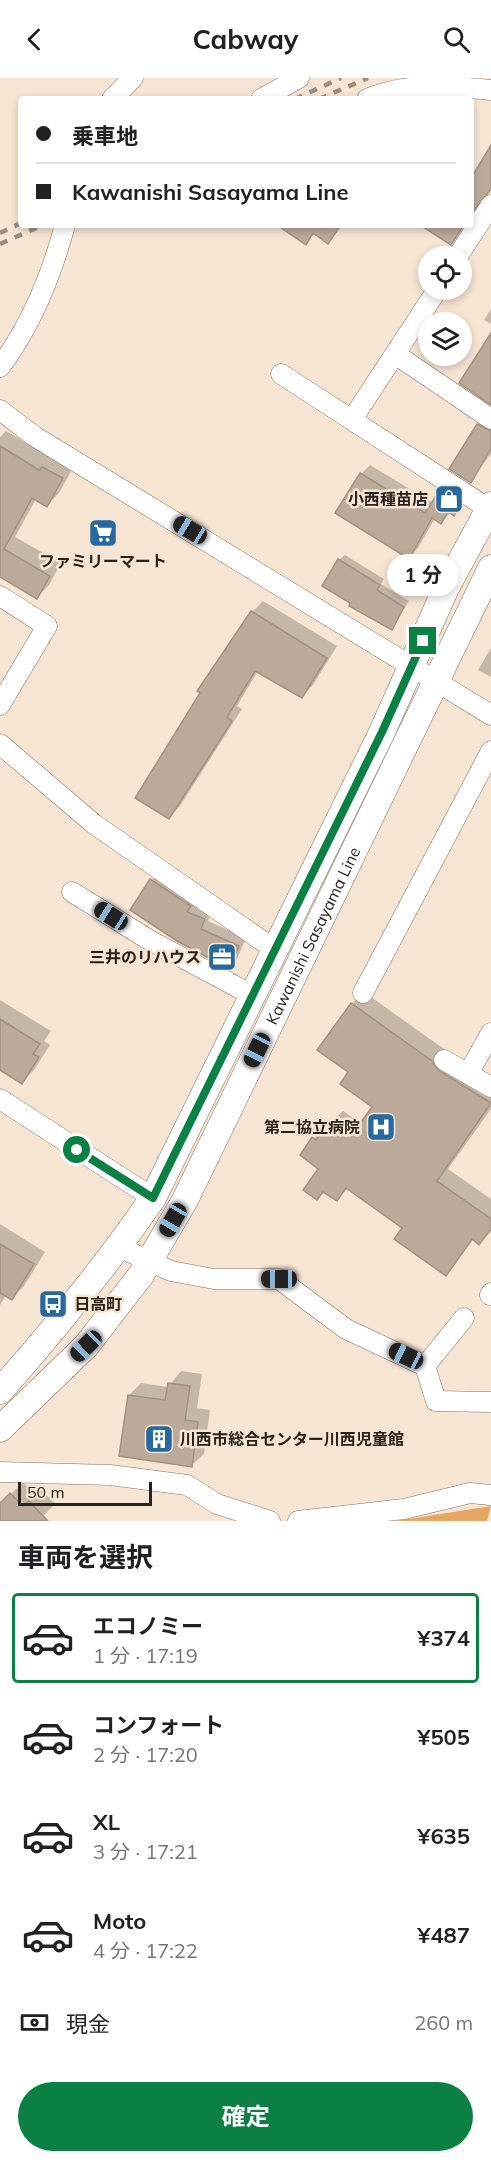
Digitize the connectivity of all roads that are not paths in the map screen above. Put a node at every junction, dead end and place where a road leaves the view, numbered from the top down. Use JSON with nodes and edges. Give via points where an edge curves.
{"nodes":[{"id":1,"x":133,"y":78,"type":"edge"},
{"id":2,"x":299,"y":78,"type":"edge"},
{"id":3,"x":491,"y":90,"type":"edge"},
{"id":4,"x":115,"y":96,"type":"edge"},
{"id":5,"x":266,"y":96,"type":"edge"},
{"id":6,"x":374,"y":96,"type":"edge"},
{"id":7,"x":491,"y":205,"type":"edge"},
{"id":8,"x":66,"y":228,"type":"edge"},
{"id":9,"x":464,"y":246,"type":"edge"},
{"id":10,"x":430,"y":300,"type":"edge"},
{"id":11,"x":395,"y":354,"type":"junction"},
{"id":12,"x":0,"y":367,"type":"edge"},
{"id":13,"x":281,"y":374,"type":"dead end"},
{"id":14,"x":0,"y":410,"type":"edge"},
{"id":15,"x":353,"y":418,"type":"junction"},
{"id":16,"x":491,"y":418,"type":"edge"},
{"id":17,"x":490,"y":507,"type":"edge"},
{"id":18,"x":491,"y":568,"type":"edge"},
{"id":19,"x":0,"y":596,"type":"edge"},
{"id":20,"x":412,"y":665,"type":"junction"},
{"id":21,"x":436,"y":680,"type":"junction"},
{"id":22,"x":0,"y":705,"type":"edge"},
{"id":23,"x":491,"y":715,"type":"edge"},
{"id":24,"x":0,"y":744,"type":"edge"},
{"id":25,"x":491,"y":751,"type":"edge"},
{"id":26,"x":72,"y":892,"type":"dead end"},
{"id":27,"x":273,"y":949,"type":"junction"},
{"id":28,"x":363,"y":993,"type":"dead end"},
{"id":29,"x":252,"y":995,"type":"junction"},
{"id":30,"x":491,"y":1033,"type":"edge"},
{"id":31,"x":444,"y":1060,"type":"dead end"},
{"id":32,"x":468,"y":1074,"type":"junction"},
{"id":33,"x":491,"y":1088,"type":"edge"},
{"id":34,"x":0,"y":1099,"type":"edge"},
{"id":35,"x":153,"y":1198,"type":"junction"},
{"id":36,"x":119,"y":1247,"type":"junction"},
{"id":37,"x":149,"y":1260,"type":"junction"},
{"id":38,"x":464,"y":1318,"type":"dead end"},
{"id":39,"x":425,"y":1366,"type":"junction"},
{"id":40,"x":0,"y":1391,"type":"edge"},
{"id":41,"x":491,"y":1402,"type":"edge"},
{"id":42,"x":0,"y":1429,"type":"edge"},
{"id":43,"x":0,"y":1472,"type":"edge"},
{"id":44,"x":491,"y":1495,"type":"edge"},
{"id":45,"x":270,"y":1521,"type":"edge"},
{"id":46,"x":298,"y":1521,"type":"edge"}],
"edges":[{"from":1,"to":4,"type":"street"},
{"from":2,"to":5,"type":"street"},
{"from":3,"to":6,"type":"street","via":[[436,85]]},
{"from":7,"to":9,"type":"street"},
{"from":8,"to":12,"type":"street","via":[[44,291],[20,339]]},
{"from":10,"to":11,"type":"street"},
{"from":11,"to":15,"type":"street"},
{"from":11,"to":16,"type":"street"},
{"from":13,"to":15,"type":"street"},
{"from":14,"to":20,"type":"street","via":[[34,436]]},
{"from":15,"to":17,"type":"street"},
{"from":17,"to":20,"type":"main road","name":"Kawanishi Sasayama Line","via":[[446,588]]},
{"from":18,"to":21,"type":"main road","name":"Kawanishi Sasayama Line"},
{"from":19,"to":22,"type":"street","via":[[47,626]]},
{"from":20,"to":21,"type":"street"},
{"from":20,"to":27,"type":"main road","name":"Kawanishi Sasayama Line"},
{"from":21,"to":23,"type":"street"},
{"from":21,"to":37,"type":"main road","name":"Kawanishi Sasayama Line","via":[[185,1200]]},
{"from":24,"to":27,"type":"street","via":[[94,824]]},
{"from":25,"to":28,"type":"street"},
{"from":26,"to":29,"type":"street","via":[[151,941]]},
{"from":27,"to":29,"type":"main road","name":"Kawanishi Sasayama Line"},
{"from":29,"to":35,"type":"main road","name":"Kawanishi Sasayama Line"},
{"from":30,"to":32,"type":"street"},
{"from":31,"to":32,"type":"street"},
{"from":32,"to":33,"type":"street"},
{"from":34,"to":35,"type":"street"},
{"from":35,"to":36,"type":"main road","name":"Kawanishi Sasayama Line"},
{"from":36,"to":37,"type":"street"},
{"from":36,"to":40,"type":"main road","name":"Kawanishi Sasayama Line","via":[[54,1331]]},
{"from":37,"to":39,"type":"street","via":[[171,1271],[214,1279],[279,1279],[346,1329]]},
{"from":37,"to":42,"type":"main road","name":"Kawanishi Sasayama Line","via":[[86,1346]]},
{"from":38,"to":39,"type":"street"},
{"from":39,"to":41,"type":"street","via":[[436,1401]]},
{"from":43,"to":45,"type":"street","via":[[110,1475],[187,1485],[217,1504]]},
{"from":44,"to":46,"type":"street","via":[[470,1493],[404,1509]]}]}
